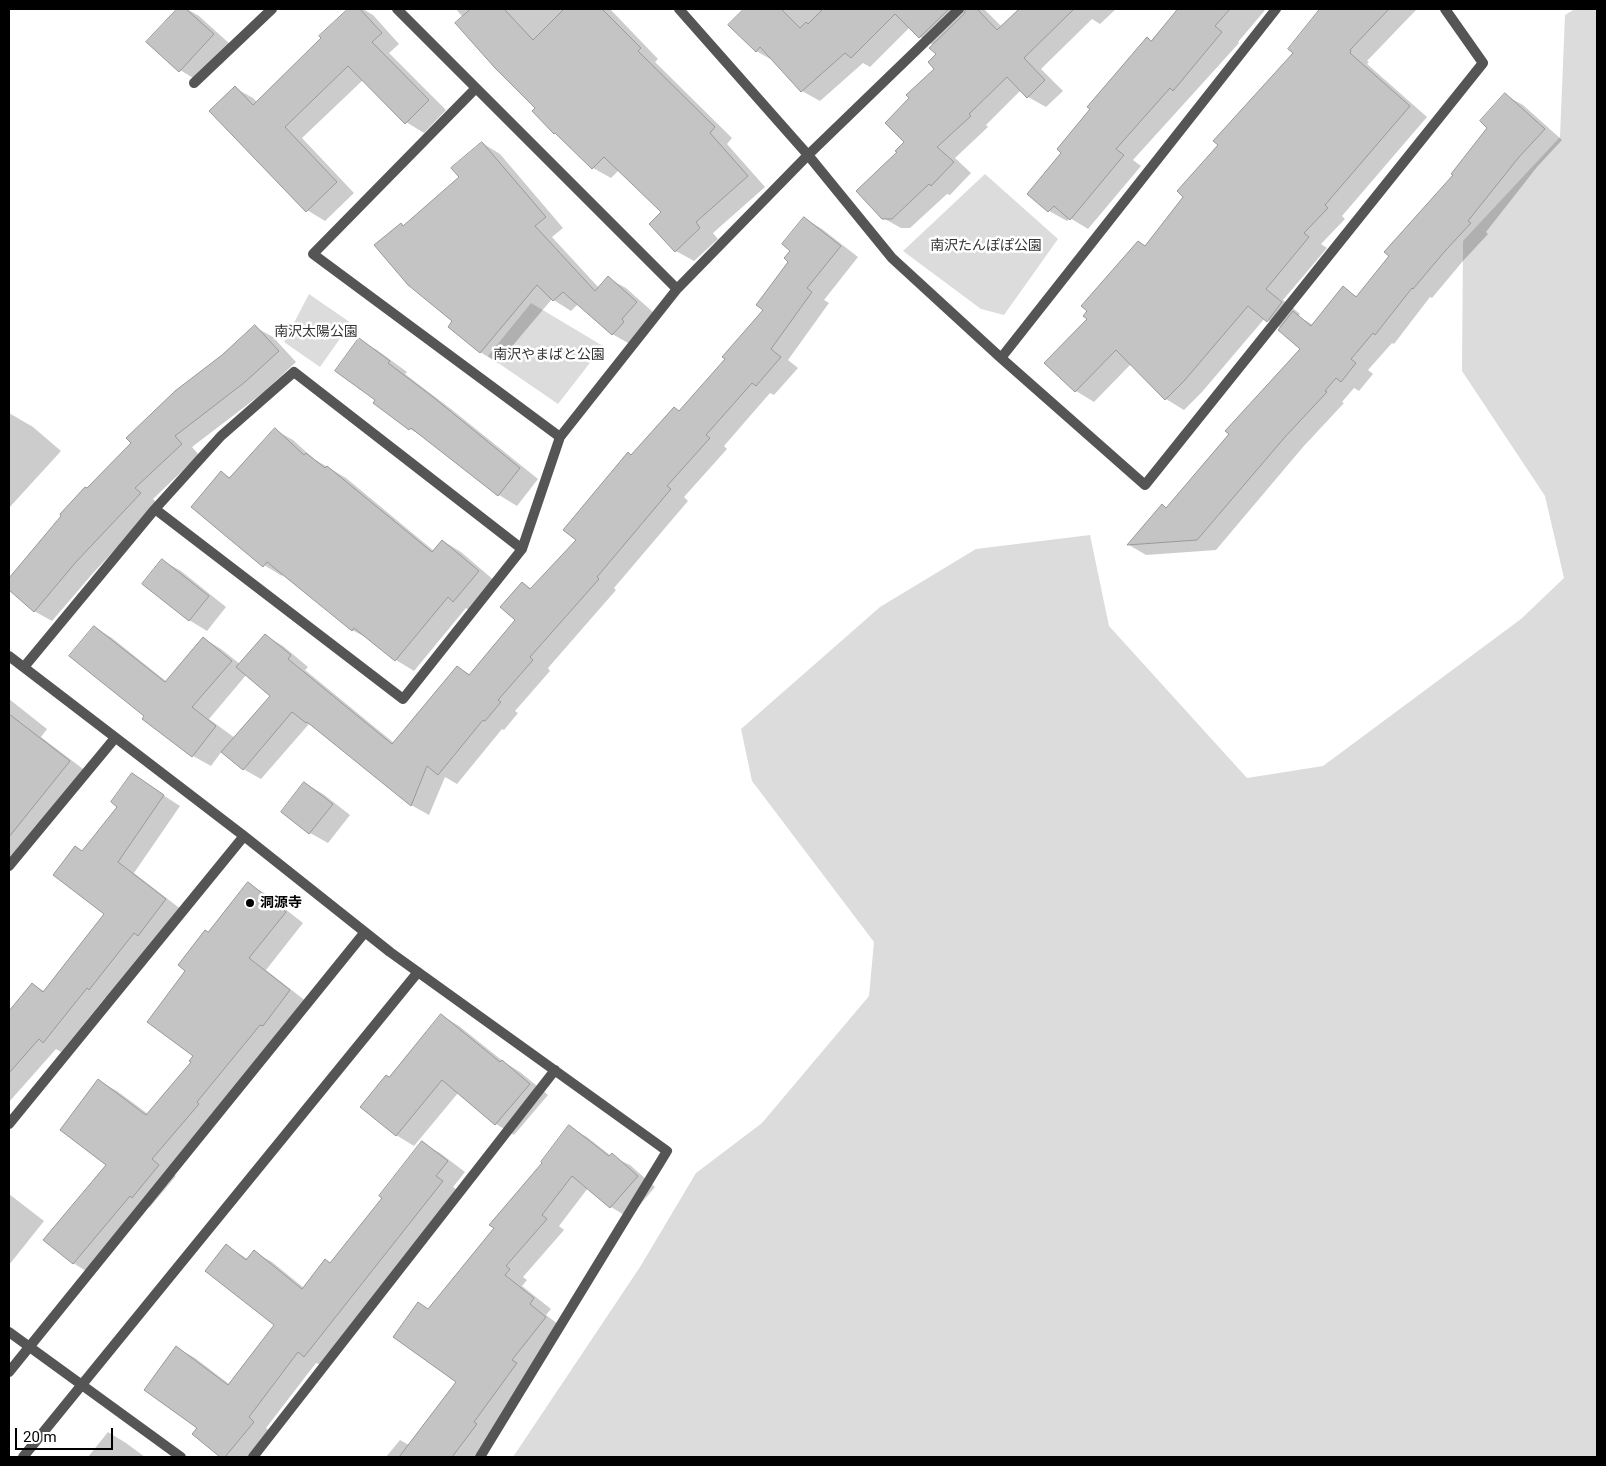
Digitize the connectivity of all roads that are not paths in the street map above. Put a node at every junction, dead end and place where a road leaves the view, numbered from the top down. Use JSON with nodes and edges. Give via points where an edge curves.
{"nodes":[{"id":1,"x":272,"y":9,"type":"edge"},
{"id":2,"x":396,"y":9,"type":"edge"},
{"id":3,"x":679,"y":9,"type":"edge"},
{"id":4,"x":959,"y":9,"type":"edge"},
{"id":5,"x":1276,"y":9,"type":"edge"},
{"id":6,"x":1446,"y":9,"type":"edge"},
{"id":7,"x":194,"y":83,"type":"dead end"},
{"id":8,"x":476,"y":88,"type":"junction"},
{"id":9,"x":808,"y":155,"type":"junction"},
{"id":10,"x":677,"y":289,"type":"junction"},
{"id":11,"x":1001,"y":358,"type":"junction"},
{"id":12,"x":560,"y":437,"type":"junction"},
{"id":13,"x":155,"y":510,"type":"junction"},
{"id":14,"x":522,"y":549,"type":"junction"},
{"id":15,"x":9,"y":656,"type":"edge"},
{"id":16,"x":24,"y":667,"type":"junction"},
{"id":17,"x":115,"y":738,"type":"junction"},
{"id":18,"x":244,"y":836,"type":"junction"},
{"id":19,"x":9,"y":866,"type":"edge"},
{"id":20,"x":365,"y":932,"type":"junction"},
{"id":21,"x":418,"y":972,"type":"junction"},
{"id":22,"x":555,"y":1070,"type":"junction"},
{"id":23,"x":9,"y":1124,"type":"edge"},
{"id":24,"x":9,"y":1332,"type":"edge"},
{"id":25,"x":29,"y":1347,"type":"junction"},
{"id":26,"x":9,"y":1372,"type":"edge"},
{"id":27,"x":81,"y":1385,"type":"junction"},
{"id":28,"x":23,"y":1457,"type":"edge"},
{"id":29,"x":181,"y":1457,"type":"edge"},
{"id":30,"x":253,"y":1457,"type":"edge"},
{"id":31,"x":480,"y":1457,"type":"edge"}],
"edges":[{"from":1,"to":7,"type":"street"},
{"from":2,"to":8,"type":"street"},
{"from":3,"to":9,"type":"street"},
{"from":4,"to":9,"type":"street"},
{"from":5,"to":11,"type":"street"},
{"from":6,"to":11,"type":"street","via":[[1483,63],[1145,485]]},
{"from":8,"to":10,"type":"street"},
{"from":8,"to":12,"type":"street","via":[[312,254]]},
{"from":9,"to":10,"type":"street"},
{"from":9,"to":11,"type":"street","via":[[892,258]]},
{"from":10,"to":12,"type":"street"},
{"from":12,"to":14,"type":"street"},
{"from":13,"to":14,"type":"street","via":[[221,436],[294,372]]},
{"from":13,"to":14,"type":"street","via":[[403,699]]},
{"from":13,"to":16,"type":"street"},
{"from":15,"to":16,"type":"street"},
{"from":16,"to":17,"type":"street"},
{"from":17,"to":18,"type":"street"},
{"from":17,"to":19,"type":"street"},
{"from":18,"to":20,"type":"street"},
{"from":18,"to":23,"type":"street"},
{"from":20,"to":21,"type":"street"},
{"from":20,"to":25,"type":"street"},
{"from":21,"to":22,"type":"street"},
{"from":21,"to":27,"type":"street"},
{"from":22,"to":30,"type":"street"},
{"from":22,"to":31,"type":"street","via":[[667,1151]]},
{"from":24,"to":25,"type":"street"},
{"from":25,"to":26,"type":"street"},
{"from":25,"to":27,"type":"street"},
{"from":27,"to":28,"type":"street"},
{"from":27,"to":29,"type":"street"}]}
